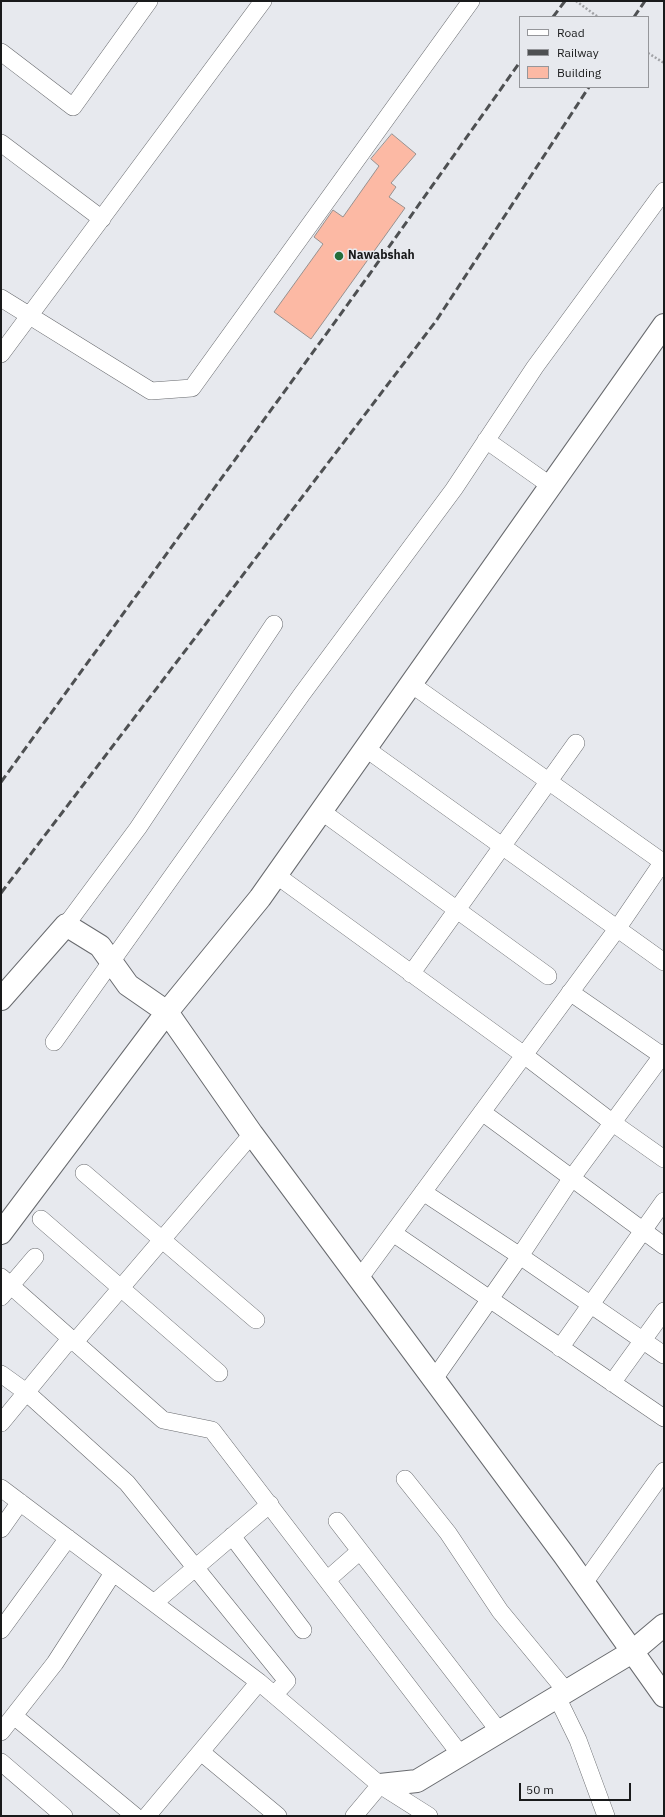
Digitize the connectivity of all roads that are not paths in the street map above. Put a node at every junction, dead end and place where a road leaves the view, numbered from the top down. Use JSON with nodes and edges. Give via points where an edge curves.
{"nodes":[{"id":1,"x":149,"y":1,"type":"edge"},
{"id":2,"x":263,"y":1,"type":"edge"},
{"id":3,"x":471,"y":1,"type":"edge"},
{"id":4,"x":1,"y":52,"type":"edge"},
{"id":5,"x":1,"y":143,"type":"edge"},
{"id":6,"x":664,"y":190,"type":"edge"},
{"id":7,"x":102,"y":219,"type":"junction"},
{"id":8,"x":1,"y":298,"type":"edge"},
{"id":9,"x":29,"y":316,"type":"junction"},
{"id":10,"x":664,"y":326,"type":"edge"},
{"id":11,"x":1,"y":354,"type":"edge"},
{"id":12,"x":486,"y":440,"type":"junction"},
{"id":13,"x":551,"y":486,"type":"junction"},
{"id":14,"x":274,"y":624,"type":"dead end"},
{"id":15,"x":411,"y":684,"type":"junction"},
{"id":16,"x":576,"y":743,"type":"dead end"},
{"id":17,"x":365,"y":748,"type":"junction"},
{"id":18,"x":548,"y":782,"type":"junction"},
{"id":19,"x":321,"y":812,"type":"junction"},
{"id":20,"x":502,"y":847,"type":"junction"},
{"id":21,"x":664,"y":862,"type":"edge"},
{"id":22,"x":276,"y":875,"type":"junction"},
{"id":23,"x":456,"y":911,"type":"junction"},
{"id":24,"x":66,"y":925,"type":"junction"},
{"id":25,"x":617,"y":929,"type":"junction"},
{"id":26,"x":664,"y":962,"type":"edge"},
{"id":27,"x":112,"y":963,"type":"junction"},
{"id":28,"x":411,"y":974,"type":"junction"},
{"id":29,"x":548,"y":976,"type":"dead end"},
{"id":30,"x":570,"y":992,"type":"junction"},
{"id":31,"x":1,"y":999,"type":"edge"},
{"id":32,"x":167,"y":1012,"type":"junction"},
{"id":33,"x":54,"y":1042,"type":"dead end"},
{"id":34,"x":524,"y":1055,"type":"junction"},
{"id":35,"x":663,"y":1056,"type":"edge"},
{"id":36,"x":482,"y":1112,"type":"junction"},
{"id":37,"x":613,"y":1123,"type":"junction"},
{"id":38,"x":252,"y":1134,"type":"junction"},
{"id":39,"x":664,"y":1159,"type":"edge"},
{"id":40,"x":84,"y":1173,"type":"dead end"},
{"id":41,"x":570,"y":1179,"type":"junction"},
{"id":42,"x":423,"y":1192,"type":"junction"},
{"id":43,"x":664,"y":1201,"type":"edge"},
{"id":44,"x":41,"y":1219,"type":"dead end"},
{"id":45,"x":643,"y":1231,"type":"junction"},
{"id":46,"x":1,"y":1232,"type":"edge"},
{"id":47,"x":393,"y":1234,"type":"junction"},
{"id":48,"x":162,"y":1240,"type":"junction"},
{"id":49,"x":664,"y":1246,"type":"edge"},
{"id":50,"x":520,"y":1256,"type":"junction"},
{"id":51,"x":35,"y":1257,"type":"dead end"},
{"id":52,"x":359,"y":1279,"type":"junction"},
{"id":53,"x":4,"y":1286,"type":"edge"},
{"id":54,"x":120,"y":1289,"type":"junction"},
{"id":55,"x":489,"y":1298,"type":"junction"},
{"id":56,"x":592,"y":1305,"type":"junction"},
{"id":57,"x":664,"y":1311,"type":"edge"},
{"id":58,"x":256,"y":1320,"type":"dead end"},
{"id":59,"x":643,"y":1340,"type":"junction"},
{"id":60,"x":72,"y":1341,"type":"junction"},
{"id":61,"x":560,"y":1348,"type":"junction"},
{"id":62,"x":664,"y":1355,"type":"edge"},
{"id":63,"x":219,"y":1372,"type":"dead end"},
{"id":64,"x":1,"y":1374,"type":"edge"},
{"id":65,"x":434,"y":1379,"type":"junction"},
{"id":66,"x":612,"y":1383,"type":"junction"},
{"id":67,"x":26,"y":1392,"type":"junction"},
{"id":68,"x":664,"y":1418,"type":"edge"},
{"id":69,"x":1,"y":1423,"type":"edge"},
{"id":70,"x":664,"y":1471,"type":"edge"},
{"id":71,"x":405,"y":1479,"type":"dead end"},
{"id":72,"x":1,"y":1488,"type":"edge"},
{"id":73,"x":20,"y":1502,"type":"junction"},
{"id":74,"x":270,"y":1504,"type":"junction"},
{"id":75,"x":337,"y":1522,"type":"dead end"},
{"id":76,"x":1,"y":1529,"type":"edge"},
{"id":77,"x":232,"y":1536,"type":"junction"},
{"id":78,"x":68,"y":1538,"type":"junction"},
{"id":79,"x":360,"y":1551,"type":"junction"},
{"id":80,"x":195,"y":1568,"type":"junction"},
{"id":81,"x":113,"y":1573,"type":"junction"},
{"id":82,"x":327,"y":1580,"type":"junction"},
{"id":83,"x":584,"y":1584,"type":"junction"},
{"id":84,"x":154,"y":1603,"type":"junction"},
{"id":85,"x":664,"y":1625,"type":"edge"},
{"id":86,"x":1,"y":1630,"type":"edge"},
{"id":87,"x":303,"y":1630,"type":"dead end"},
{"id":88,"x":632,"y":1652,"type":"junction"},
{"id":89,"x":259,"y":1682,"type":"junction"},
{"id":90,"x":561,"y":1694,"type":"junction"},
{"id":91,"x":274,"y":1695,"type":"junction"},
{"id":92,"x":664,"y":1696,"type":"edge"},
{"id":93,"x":14,"y":1716,"type":"junction"},
{"id":94,"x":499,"y":1731,"type":"junction"},
{"id":95,"x":1,"y":1732,"type":"edge"},
{"id":96,"x":201,"y":1752,"type":"junction"},
{"id":97,"x":460,"y":1754,"type":"junction"},
{"id":98,"x":1,"y":1762,"type":"edge"},
{"id":99,"x":380,"y":1785,"type":"junction"},
{"id":100,"x":154,"y":1814,"type":"edge"},
{"id":101,"x":64,"y":1816,"type":"edge"},
{"id":102,"x":135,"y":1816,"type":"edge"},
{"id":103,"x":278,"y":1816,"type":"edge"},
{"id":104,"x":354,"y":1816,"type":"edge"},
{"id":105,"x":429,"y":1816,"type":"edge"},
{"id":106,"x":606,"y":1816,"type":"edge"}],
"edges":[{"from":1,"to":4,"type":"street","via":[[73,107]]},
{"from":2,"to":7,"type":"street"},
{"from":3,"to":9,"type":"street","via":[[192,388],[151,391]]},
{"from":5,"to":7,"type":"street"},
{"from":6,"to":12,"type":"street","via":[[535,367]]},
{"from":7,"to":9,"type":"street"},
{"from":8,"to":9,"type":"street"},
{"from":9,"to":11,"type":"street"},
{"from":10,"to":13,"type":"street"},
{"from":12,"to":13,"type":"street"},
{"from":12,"to":27,"type":"street","via":[[454,489],[302,694]]},
{"from":13,"to":15,"type":"street"},
{"from":14,"to":24,"type":"street","via":[[138,828]]},
{"from":15,"to":17,"type":"street"},
{"from":15,"to":18,"type":"street"},
{"from":16,"to":18,"type":"street"},
{"from":17,"to":19,"type":"street"},
{"from":17,"to":20,"type":"street"},
{"from":18,"to":20,"type":"street"},
{"from":18,"to":21,"type":"street"},
{"from":19,"to":22,"type":"street"},
{"from":19,"to":23,"type":"street"},
{"from":20,"to":23,"type":"street"},
{"from":20,"to":25,"type":"street"},
{"from":21,"to":25,"type":"street"},
{"from":22,"to":28,"type":"street"},
{"from":22,"to":32,"type":"street"},
{"from":23,"to":28,"type":"street"},
{"from":23,"to":29,"type":"street"},
{"from":24,"to":27,"type":"street","via":[[100,946]]},
{"from":24,"to":31,"type":"street"},
{"from":25,"to":26,"type":"street"},
{"from":25,"to":30,"type":"street"},
{"from":27,"to":32,"type":"street","via":[[128,985]]},
{"from":27,"to":33,"type":"street"},
{"from":28,"to":34,"type":"street"},
{"from":30,"to":34,"type":"street"},
{"from":30,"to":35,"type":"street"},
{"from":32,"to":38,"type":"street"},
{"from":32,"to":46,"type":"street"},
{"from":34,"to":36,"type":"street"},
{"from":34,"to":37,"type":"street"},
{"from":35,"to":37,"type":"street"},
{"from":36,"to":41,"type":"street"},
{"from":36,"to":42,"type":"street"},
{"from":37,"to":39,"type":"street"},
{"from":37,"to":41,"type":"street"},
{"from":38,"to":48,"type":"street"},
{"from":38,"to":52,"type":"street"},
{"from":40,"to":48,"type":"street"},
{"from":41,"to":45,"type":"street"},
{"from":41,"to":50,"type":"street"},
{"from":42,"to":47,"type":"street"},
{"from":42,"to":50,"type":"street"},
{"from":43,"to":45,"type":"street"},
{"from":44,"to":54,"type":"street"},
{"from":45,"to":49,"type":"street"},
{"from":45,"to":56,"type":"street"},
{"from":47,"to":52,"type":"street"},
{"from":47,"to":55,"type":"street"},
{"from":48,"to":54,"type":"street"},
{"from":48,"to":58,"type":"street"},
{"from":50,"to":55,"type":"street"},
{"from":50,"to":56,"type":"street"},
{"from":51,"to":53,"type":"street"},
{"from":52,"to":65,"type":"street"},
{"from":53,"to":60,"type":"street"},
{"from":54,"to":60,"type":"street"},
{"from":54,"to":63,"type":"street"},
{"from":55,"to":61,"type":"street"},
{"from":55,"to":65,"type":"street"},
{"from":56,"to":59,"type":"street"},
{"from":56,"to":61,"type":"street"},
{"from":57,"to":59,"type":"street"},
{"from":59,"to":62,"type":"street"},
{"from":59,"to":66,"type":"street"},
{"from":60,"to":67,"type":"street"},
{"from":60,"to":74,"type":"street","via":[[163,1420],[212,1430]]},
{"from":61,"to":66,"type":"street"},
{"from":64,"to":67,"type":"street"},
{"from":65,"to":83,"type":"street"},
{"from":66,"to":68,"type":"street"},
{"from":67,"to":69,"type":"street"},
{"from":67,"to":80,"type":"street","via":[[127,1483]]},
{"from":70,"to":83,"type":"street"},
{"from":71,"to":90,"type":"street","via":[[448,1533],[500,1611]]},
{"from":72,"to":73,"type":"street"},
{"from":73,"to":76,"type":"street"},
{"from":73,"to":78,"type":"street"},
{"from":74,"to":77,"type":"street"},
{"from":74,"to":82,"type":"street"},
{"from":75,"to":79,"type":"street"},
{"from":77,"to":80,"type":"street"},
{"from":77,"to":87,"type":"street"},
{"from":78,"to":81,"type":"street"},
{"from":78,"to":86,"type":"street"},
{"from":79,"to":82,"type":"street"},
{"from":79,"to":94,"type":"street"},
{"from":80,"to":84,"type":"street"},
{"from":80,"to":91,"type":"street","via":[[286,1681]]},
{"from":81,"to":84,"type":"street"},
{"from":81,"to":93,"type":"street","via":[[55,1663]]},
{"from":82,"to":97,"type":"street"},
{"from":83,"to":88,"type":"street"},
{"from":84,"to":89,"type":"street"},
{"from":85,"to":88,"type":"street"},
{"from":88,"to":90,"type":"street"},
{"from":88,"to":92,"type":"street"},
{"from":89,"to":91,"type":"street"},
{"from":89,"to":96,"type":"street"},
{"from":90,"to":94,"type":"street"},
{"from":90,"to":106,"type":"street"},
{"from":91,"to":99,"type":"street"},
{"from":93,"to":95,"type":"street"},
{"from":93,"to":102,"type":"street"},
{"from":94,"to":97,"type":"street"},
{"from":96,"to":100,"type":"street"},
{"from":96,"to":103,"type":"street"},
{"from":97,"to":99,"type":"street","via":[[417,1781]]},
{"from":98,"to":101,"type":"street"},
{"from":99,"to":104,"type":"street"},
{"from":99,"to":105,"type":"street"}]}
